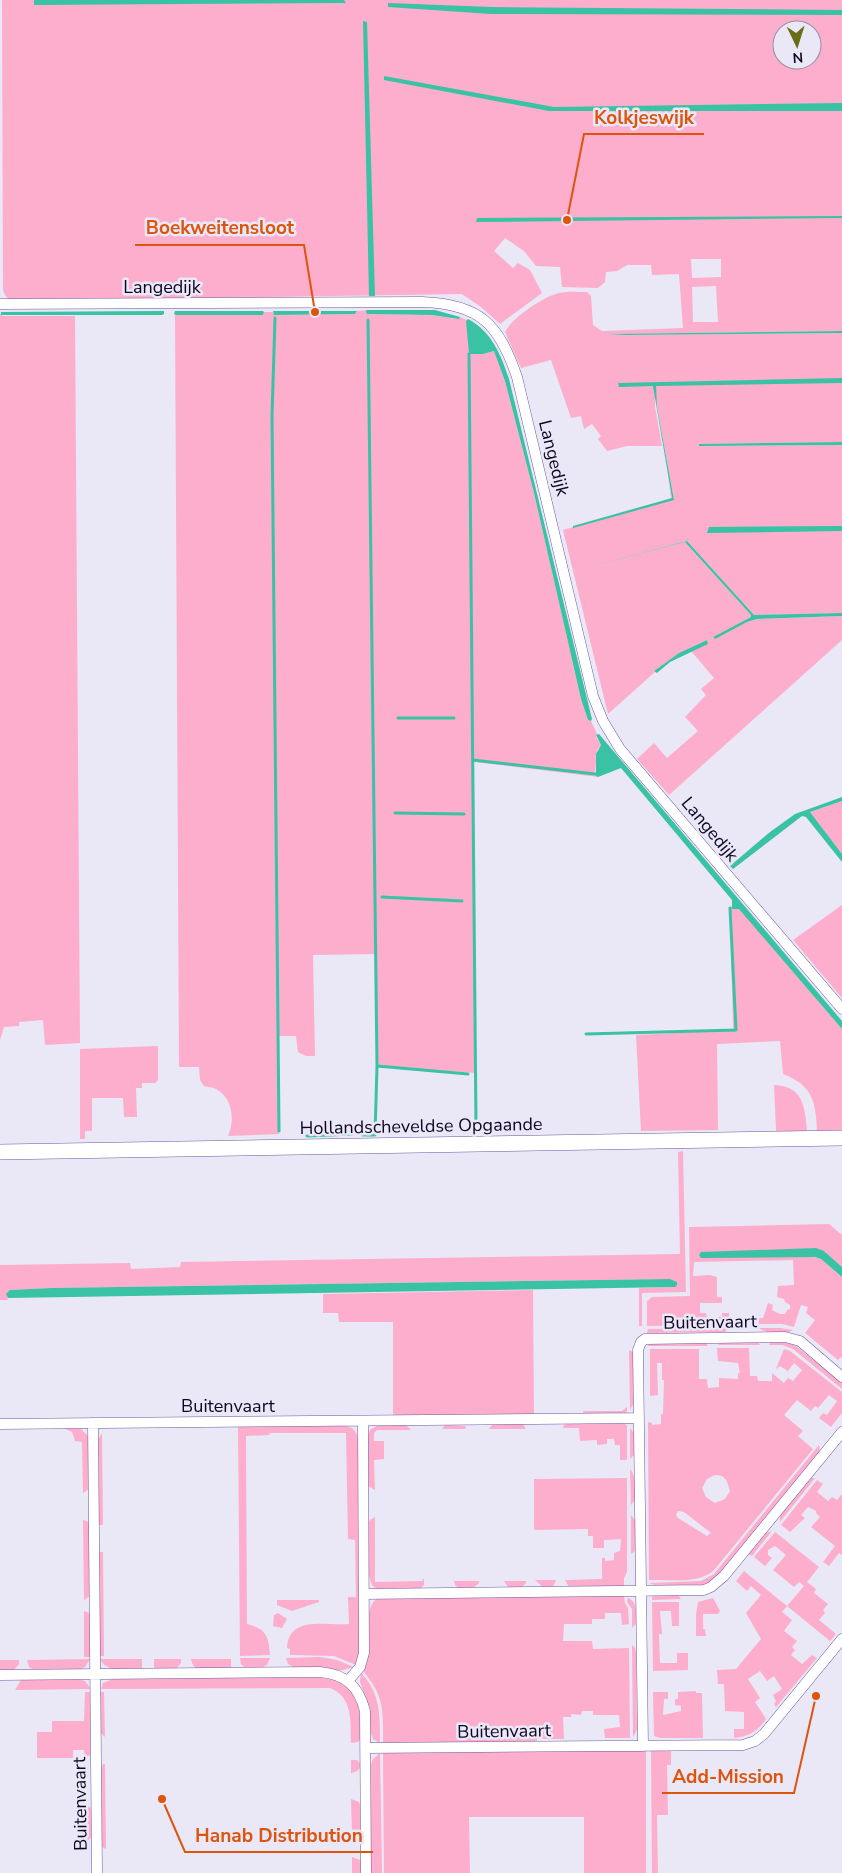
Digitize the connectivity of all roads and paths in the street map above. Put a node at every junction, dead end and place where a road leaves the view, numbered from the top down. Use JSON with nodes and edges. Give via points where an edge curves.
{"nodes":[{"id":1,"x":0,"y":304,"type":"edge"},
{"id":2,"x":842,"y":1009,"type":"edge"},
{"id":3,"x":842,"y":1138,"type":"edge"},
{"id":4,"x":0,"y":1152,"type":"edge"},
{"id":5,"x":842,"y":1377,"type":"edge"},
{"id":6,"x":639,"y":1418,"type":"junction"},
{"id":7,"x":363,"y":1422,"type":"junction"},
{"id":8,"x":93,"y":1423,"type":"junction"},
{"id":9,"x":0,"y":1424,"type":"edge"},
{"id":10,"x":842,"y":1432,"type":"edge"},
{"id":11,"x":641,"y":1592,"type":"junction"},
{"id":12,"x":364,"y":1594,"type":"junction"},
{"id":13,"x":842,"y":1639,"type":"edge"},
{"id":14,"x":95,"y":1674,"type":"junction"},
{"id":15,"x":0,"y":1675,"type":"edge"},
{"id":16,"x":348,"y":1681,"type":"junction"},
{"id":17,"x":643,"y":1746,"type":"junction"},
{"id":18,"x":366,"y":1748,"type":"junction"},
{"id":19,"x":97,"y":1873,"type":"edge"},
{"id":20,"x":366,"y":1873,"type":"edge"}],
"edges":[{"from":1,"to":2,"type":"street","name":"Langedijk","via":[[427,302],[462,308],[489,325],[502,341],[517,377],[593,696],[603,721],[620,749]]},
{"from":3,"to":4,"type":"street","name":"Hollandscheveldse Opgaande"},
{"from":5,"to":6,"type":"street","name":"Buitenvaart","via":[[800,1341],[785,1337],[645,1339],[638,1350]]},
{"from":6,"to":7,"type":"street","name":"Buitenvaart"},
{"from":6,"to":11,"type":"street","name":"Buitenvaart"},
{"from":7,"to":8,"type":"street","name":"Buitenvaart"},
{"from":7,"to":12,"type":"street"},
{"from":8,"to":9,"type":"street","name":"Buitenvaart"},
{"from":8,"to":14,"type":"street","name":"Buitenvaart"},
{"from":10,"to":11,"type":"street","via":[[718,1582],[704,1590]]},
{"from":11,"to":12,"type":"street"},
{"from":11,"to":17,"type":"street","name":"Buitenvaart"},
{"from":12,"to":16,"type":"street","via":[[364,1653],[360,1667]]},
{"from":13,"to":17,"type":"street","name":"Buitenvaart","via":[[755,1741],[743,1745]]},
{"from":14,"to":15,"type":"street"},
{"from":14,"to":16,"type":"street","via":[[320,1672],[335,1674]]},
{"from":14,"to":19,"type":"street","name":"Buitenvaart"},
{"from":16,"to":18,"type":"street","via":[[359,1693],[364,1706]]},
{"from":17,"to":18,"type":"street","name":"Buitenvaart"},
{"from":18,"to":20,"type":"street"}]}
